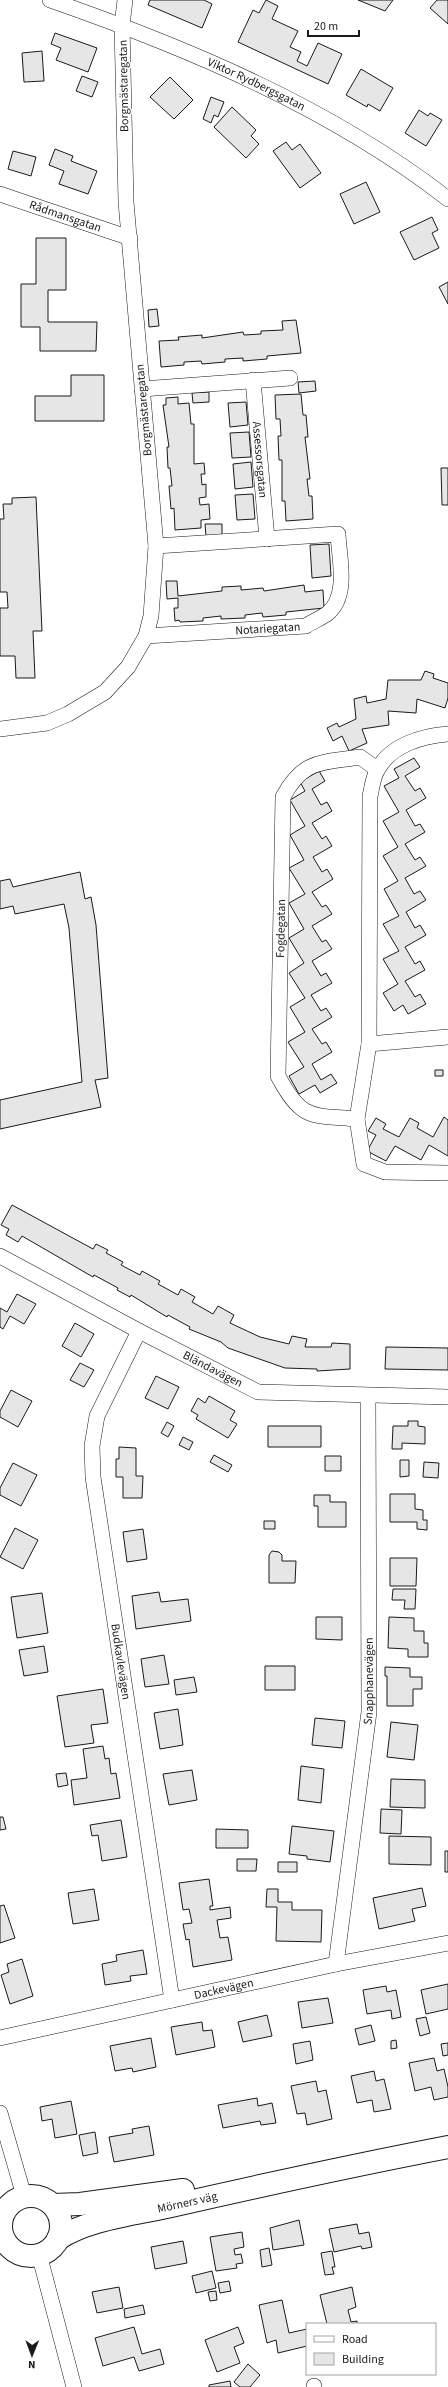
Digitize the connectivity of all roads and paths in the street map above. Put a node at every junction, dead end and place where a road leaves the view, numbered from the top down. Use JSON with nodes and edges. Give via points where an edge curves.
{"nodes":[{"id":1,"x":50,"y":0,"type":"edge"},
{"id":2,"x":125,"y":0,"type":"edge"},
{"id":3,"x":122,"y":25,"type":"junction"},
{"id":4,"x":0,"y":194,"type":"edge"},
{"id":5,"x":448,"y":199,"type":"edge"},
{"id":6,"x":130,"y":238,"type":"junction"},
{"id":7,"x":290,"y":378,"type":"dead end"},
{"id":8,"x":253,"y":380,"type":"junction"},
{"id":9,"x":142,"y":389,"type":"junction"},
{"id":10,"x":267,"y":539,"type":"junction"},
{"id":11,"x":156,"y":546,"type":"junction"},
{"id":12,"x":146,"y":636,"type":"junction"},
{"id":13,"x":0,"y":728,"type":"edge"},
{"id":14,"x":448,"y":734,"type":"edge"},
{"id":15,"x":377,"y":769,"type":"junction"},
{"id":16,"x":448,"y":1037,"type":"edge"},
{"id":17,"x":370,"y":1044,"type":"junction"},
{"id":18,"x":357,"y":1118,"type":"junction"},
{"id":19,"x":448,"y":1173,"type":"edge"},
{"id":20,"x":0,"y":1256,"type":"edge"},
{"id":21,"x":139,"y":1331,"type":"junction"},
{"id":22,"x":368,"y":1396,"type":"junction"},
{"id":23,"x":448,"y":1397,"type":"edge"},
{"id":24,"x":448,"y":1943,"type":"edge"},
{"id":25,"x":336,"y":1964,"type":"junction"},
{"id":26,"x":172,"y":2000,"type":"junction"},
{"id":27,"x":0,"y":2038,"type":"edge"},
{"id":28,"x":0,"y":2113,"type":"edge"},
{"id":29,"x":448,"y":2147,"type":"edge"},
{"id":30,"x":319,"y":2172,"type":"junction"},
{"id":31,"x":24,"y":2196,"type":"junction"},
{"id":32,"x":53,"y":2205,"type":"junction"},
{"id":33,"x":3,"y":2211,"type":"edge"},
{"id":34,"x":58,"y":2239,"type":"junction"},
{"id":35,"x":5,"y":2247,"type":"edge"},
{"id":36,"x":39,"y":2254,"type":"junction"},
{"id":37,"x":74,"y":2387,"type":"edge"}],
"edges":[{"from":1,"to":3,"type":"street","name":"Viktor Rydbergsgatan"},
{"from":2,"to":3,"type":"street","name":"Borgmästaregatan"},
{"from":3,"to":5,"type":"street","name":"Viktor Rydbergsgatan","via":[[209,61],[306,107],[423,180]]},
{"from":3,"to":6,"type":"street","name":"Borgmästaregatan","via":[[126,202]]},
{"from":4,"to":6,"type":"street","name":"Rådmansgatan"},
{"from":6,"to":9,"type":"street","name":"Borgmästaregatan"},
{"from":7,"to":8,"type":"street"},
{"from":8,"to":9,"type":"street"},
{"from":8,"to":10,"type":"street","name":"Assessorsgatan"},
{"from":9,"to":11,"type":"street","name":"Borgmästaregatan"},
{"from":10,"to":11,"type":"street"},
{"from":10,"to":12,"type":"street","name":"Notariegatan","via":[[338,534],[341,582],[338,599],[328,612],[306,626]]},
{"from":11,"to":12,"type":"street","name":"Borgmästaregatan","via":[[153,602]]},
{"from":12,"to":13,"type":"street","name":"Borgmästaregatan","via":[[128,667],[105,692],[88,704],[46,722]]},
{"from":14,"to":15,"type":"street","via":[[431,736],[394,750]]},
{"from":15,"to":17,"type":"street","via":[[370,796],[368,836]]},
{"from":15,"to":18,"type":"street","name":"Fogdegatan","via":[[360,757],[312,764],[292,779],[283,797],[278,1076],[290,1099],[308,1115]]},
{"from":16,"to":17,"type":"street"},
{"from":17,"to":18,"type":"street"},
{"from":18,"to":19,"type":"street","via":[[364,1164],[385,1172]]},
{"from":20,"to":21,"type":"street","name":"Bländavägen"},
{"from":21,"to":22,"type":"street","name":"Bländavägen","via":[[258,1392]]},
{"from":21,"to":26,"type":"street","name":"Budkavlevägen","via":[[97,1416],[92,1446],[93,1477]]},
{"from":22,"to":23,"type":"street","name":"Bländavägen"},
{"from":22,"to":25,"type":"street","name":"Snapphanevägen","via":[[369,1712]]},
{"from":24,"to":25,"type":"street","name":"Dackevägen"},
{"from":25,"to":26,"type":"street","name":"Dackevägen"},
{"from":26,"to":27,"type":"street","name":"Dackevägen"},
{"from":28,"to":31,"type":"street"},
{"from":29,"to":30,"type":"main road","name":"Mörners väg"},
{"from":30,"to":32,"type":"main road","name":"Mörners väg","via":[[80,2204]]},
{"from":30,"to":34,"type":"main road","name":"Mörners väg","via":[[84,2226]]},
{"from":31,"to":32,"type":"main road","via":[[38,2196]]},
{"from":31,"to":33,"type":"main road"},
{"from":32,"to":34,"type":"main road","via":[[61,2221]]},
{"from":33,"to":35,"type":"main road","via":[[2,2231]]},
{"from":34,"to":36,"type":"main road","via":[[48,2250]]},
{"from":35,"to":36,"type":"main road","via":[[26,2255]]},
{"from":36,"to":37,"type":"street"}]}
